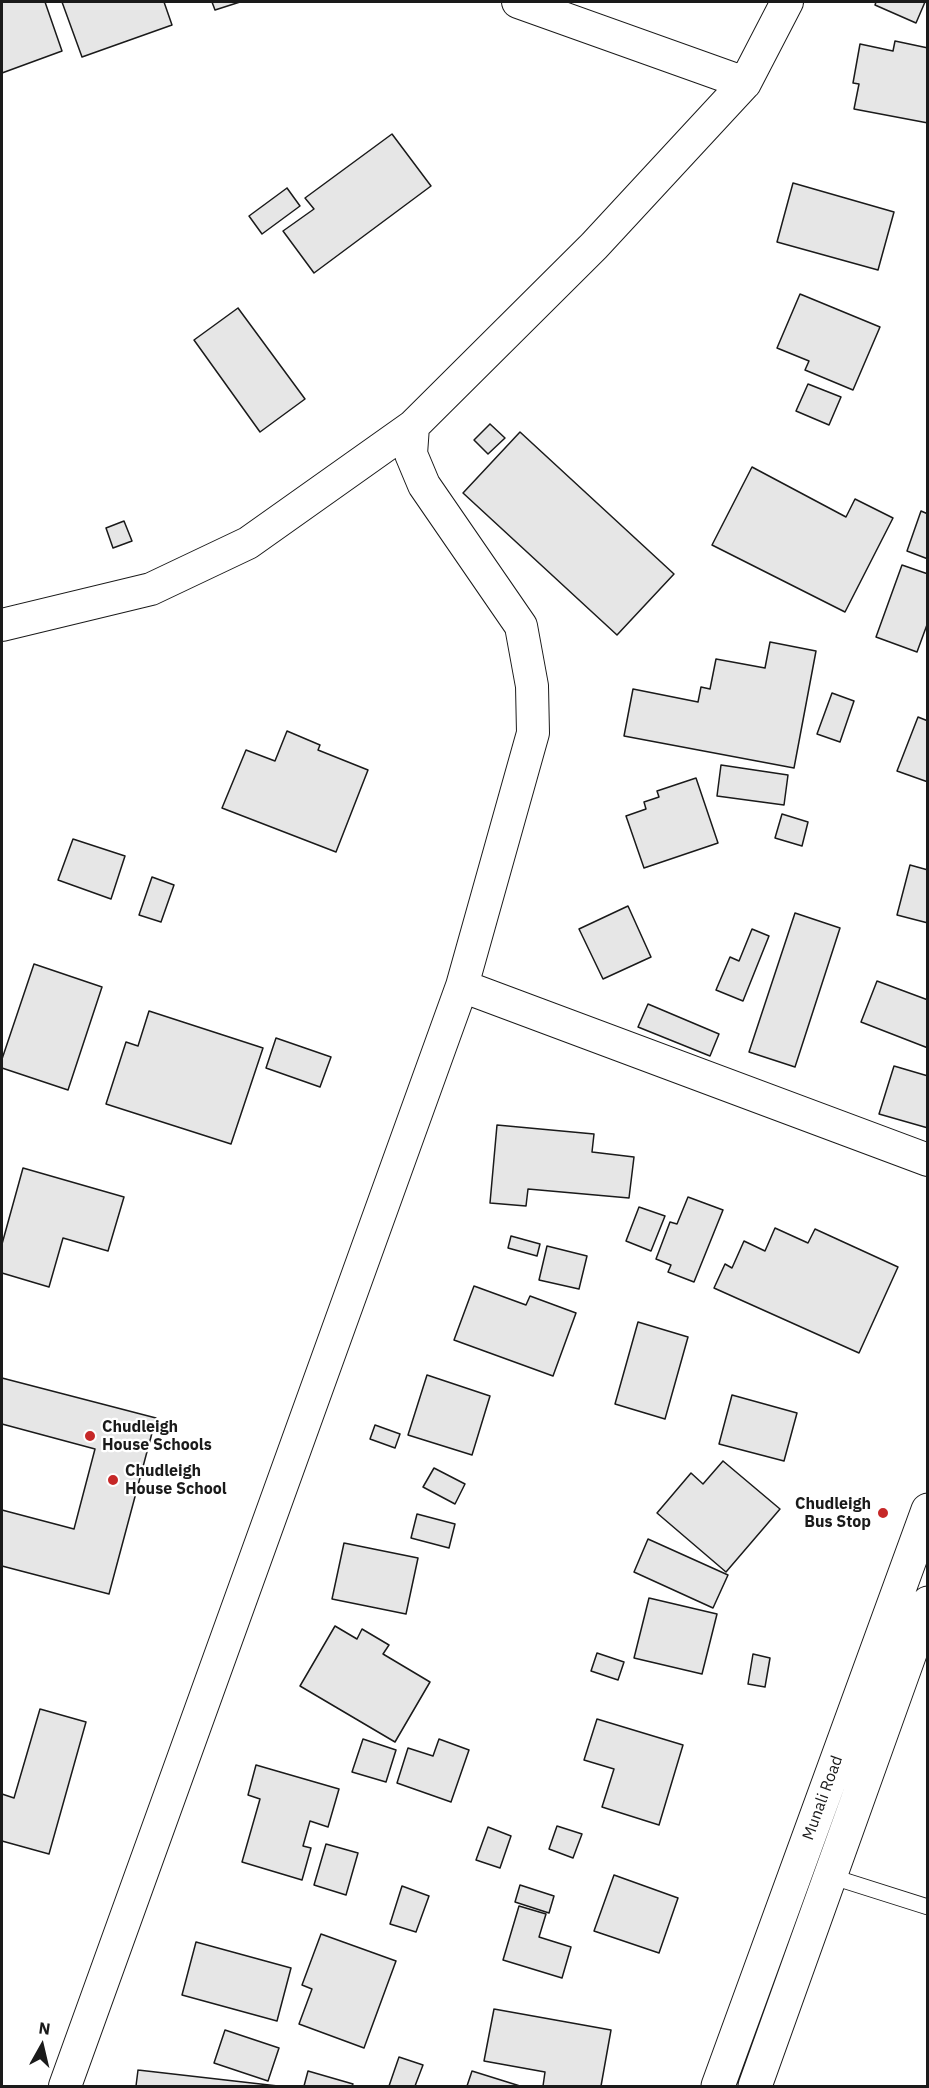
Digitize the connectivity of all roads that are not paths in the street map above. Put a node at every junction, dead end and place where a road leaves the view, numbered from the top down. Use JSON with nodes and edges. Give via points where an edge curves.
{"nodes":[{"id":1,"x":518,"y":2,"type":"edge"},
{"id":2,"x":787,"y":2,"type":"edge"},
{"id":3,"x":745,"y":83,"type":"junction"},
{"id":4,"x":413,"y":426,"type":"junction"},
{"id":5,"x":2,"y":625,"type":"edge"},
{"id":6,"x":462,"y":986,"type":"junction"},
{"id":7,"x":927,"y":1160,"type":"edge"},
{"id":8,"x":927,"y":1510,"type":"edge"},
{"id":9,"x":927,"y":1603,"type":"edge"},
{"id":10,"x":830,"y":1876,"type":"junction"},
{"id":11,"x":927,"y":1907,"type":"edge"},
{"id":12,"x":65,"y":2086,"type":"edge"},
{"id":13,"x":718,"y":2086,"type":"edge"},
{"id":14,"x":755,"y":2086,"type":"edge"}],
"edges":[{"from":1,"to":3,"type":"street"},
{"from":2,"to":3,"type":"street"},
{"from":3,"to":4,"type":"street","via":[[594,246]]},
{"from":4,"to":5,"type":"street","via":[[248,543],[151,589]]},
{"from":4,"to":6,"type":"street","via":[[411,454],[424,485],[521,626],[532,686],[533,733]]},
{"from":6,"to":7,"type":"street"},
{"from":6,"to":12,"type":"street"},
{"from":8,"to":13,"type":"main road","name":"Munali Road"},
{"from":9,"to":10,"type":"main road","name":"Munali Road"},
{"from":10,"to":11,"type":"lane"},
{"from":10,"to":14,"type":"main road","name":"Munali Road"}]}
